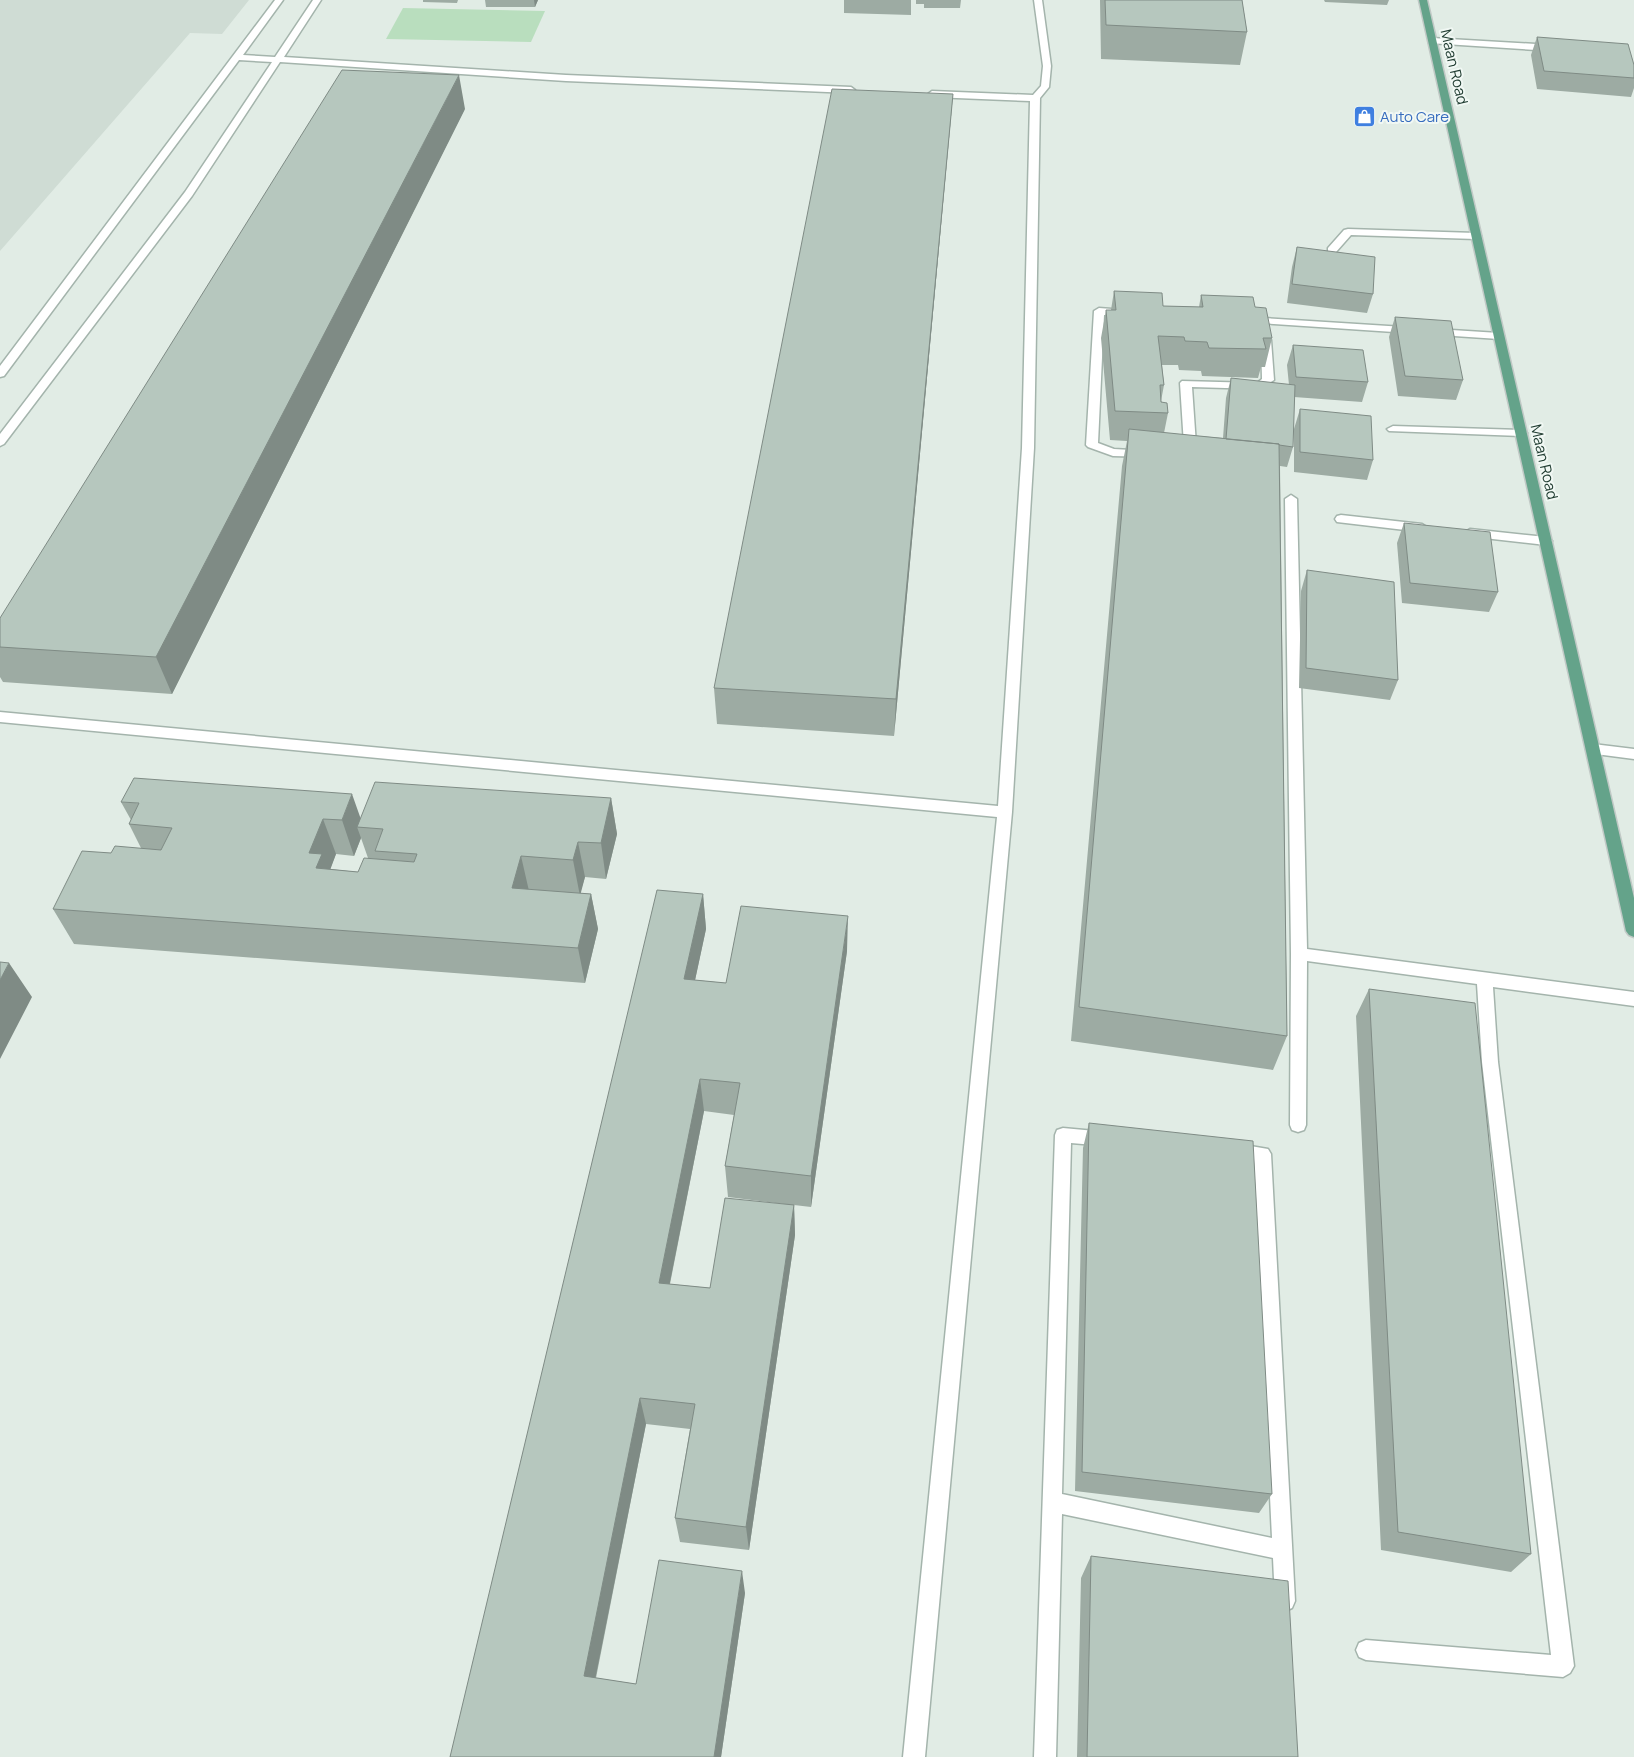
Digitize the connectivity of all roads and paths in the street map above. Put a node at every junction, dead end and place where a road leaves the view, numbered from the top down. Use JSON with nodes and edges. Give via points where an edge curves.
{"nodes":[{"id":1,"x":280,"y":0,"type":"edge"},
{"id":2,"x":317,"y":0,"type":"edge"},
{"id":3,"x":1038,"y":0,"type":"edge"},
{"id":4,"x":1423,"y":0,"type":"edge"},
{"id":5,"x":1432,"y":41,"type":"junction"},
{"id":6,"x":1566,"y":49,"type":"edge"},
{"id":7,"x":237,"y":57,"type":"junction"},
{"id":8,"x":279,"y":58,"type":"junction"},
{"id":9,"x":866,"y":91,"type":"edge"},
{"id":10,"x":925,"y":94,"type":"edge"},
{"id":11,"x":1035,"y":98,"type":"junction"},
{"id":12,"x":1476,"y":236,"type":"junction"},
{"id":13,"x":1332,"y":250,"type":"edge"},
{"id":14,"x":1138,"y":314,"type":"edge"},
{"id":15,"x":1236,"y":319,"type":"edge"},
{"id":16,"x":1265,"y":321,"type":"junction"},
{"id":17,"x":1499,"y":336,"type":"junction"},
{"id":18,"x":0,"y":374,"type":"edge"},
{"id":19,"x":1393,"y":429,"type":"dead end"},
{"id":20,"x":1521,"y":433,"type":"junction"},
{"id":21,"x":0,"y":442,"type":"edge"},
{"id":22,"x":1160,"y":456,"type":"edge"},
{"id":23,"x":1178,"y":457,"type":"edge"},
{"id":24,"x":1291,"y":499,"type":"dead end"},
{"id":25,"x":1342,"y":519,"type":"dead end"},
{"id":26,"x":1439,"y":530,"type":"edge"},
{"id":27,"x":1458,"y":532,"type":"edge"},
{"id":28,"x":1546,"y":541,"type":"junction"},
{"id":29,"x":0,"y":717,"type":"edge"},
{"id":30,"x":1593,"y":749,"type":"junction"},
{"id":31,"x":1634,"y":754,"type":"edge"},
{"id":32,"x":1006,"y":812,"type":"junction"},
{"id":33,"x":1634,"y":930,"type":"edge"},
{"id":34,"x":1299,"y":954,"type":"junction"},
{"id":35,"x":1485,"y":979,"type":"junction"},
{"id":36,"x":1634,"y":999,"type":"edge"},
{"id":37,"x":1298,"y":1125,"type":"dead end"},
{"id":38,"x":1120,"y":1140,"type":"edge"},
{"id":39,"x":1215,"y":1149,"type":"edge"},
{"id":40,"x":1053,"y":1502,"type":"junction"},
{"id":41,"x":1282,"y":1550,"type":"junction"},
{"id":42,"x":1286,"y":1619,"type":"edge"},
{"id":43,"x":1366,"y":1650,"type":"dead end"},
{"id":44,"x":914,"y":1757,"type":"edge"},
{"id":45,"x":1045,"y":1757,"type":"edge"}],
"edges":[{"from":1,"to":7,"type":"street"},
{"from":2,"to":8,"type":"street"},
{"from":3,"to":11,"type":"street","via":[[1047,66],[1045,87]]},
{"from":4,"to":5,"type":"main road","name":"Maan Road"},
{"from":5,"to":6,"type":"street"},
{"from":5,"to":12,"type":"main road","name":"Maan Road"},
{"from":7,"to":8,"type":"street"},
{"from":7,"to":18,"type":"street"},
{"from":8,"to":9,"type":"street","via":[[566,78]]},
{"from":8,"to":21,"type":"street","via":[[189,194]]},
{"from":10,"to":11,"type":"street"},
{"from":11,"to":32,"type":"street","via":[[1028,448]]},
{"from":12,"to":13,"type":"street","via":[[1348,232]]},
{"from":12,"to":17,"type":"main road","name":"Maan Road"},
{"from":14,"to":22,"type":"street","via":[[1099,312],[1092,445],[1113,452]]},
{"from":15,"to":16,"type":"street"},
{"from":16,"to":17,"type":"street"},
{"from":16,"to":23,"type":"street","via":[[1268,380],[1259,386],[1186,383],[1190,444],[1188,452]]},
{"from":17,"to":20,"type":"main road","name":"Maan Road"},
{"from":19,"to":20,"type":"street"},
{"from":20,"to":28,"type":"main road","name":"Maan Road"},
{"from":24,"to":34,"type":"street"},
{"from":25,"to":26,"type":"street"},
{"from":27,"to":28,"type":"street"},
{"from":28,"to":30,"type":"main road","name":"Maan Road"},
{"from":29,"to":32,"type":"street"},
{"from":30,"to":31,"type":"street"},
{"from":30,"to":33,"type":"main road","name":"Maan Road"},
{"from":32,"to":44,"type":"street"},
{"from":34,"to":35,"type":"street"},
{"from":34,"to":37,"type":"street"},
{"from":35,"to":36,"type":"street"},
{"from":35,"to":43,"type":"street","via":[[1490,1062],[1563,1666]]},
{"from":38,"to":40,"type":"street","via":[[1063,1135]]},
{"from":39,"to":41,"type":"street","via":[[1262,1154]]},
{"from":40,"to":41,"type":"street"},
{"from":40,"to":45,"type":"street"},
{"from":41,"to":42,"type":"street"}]}
